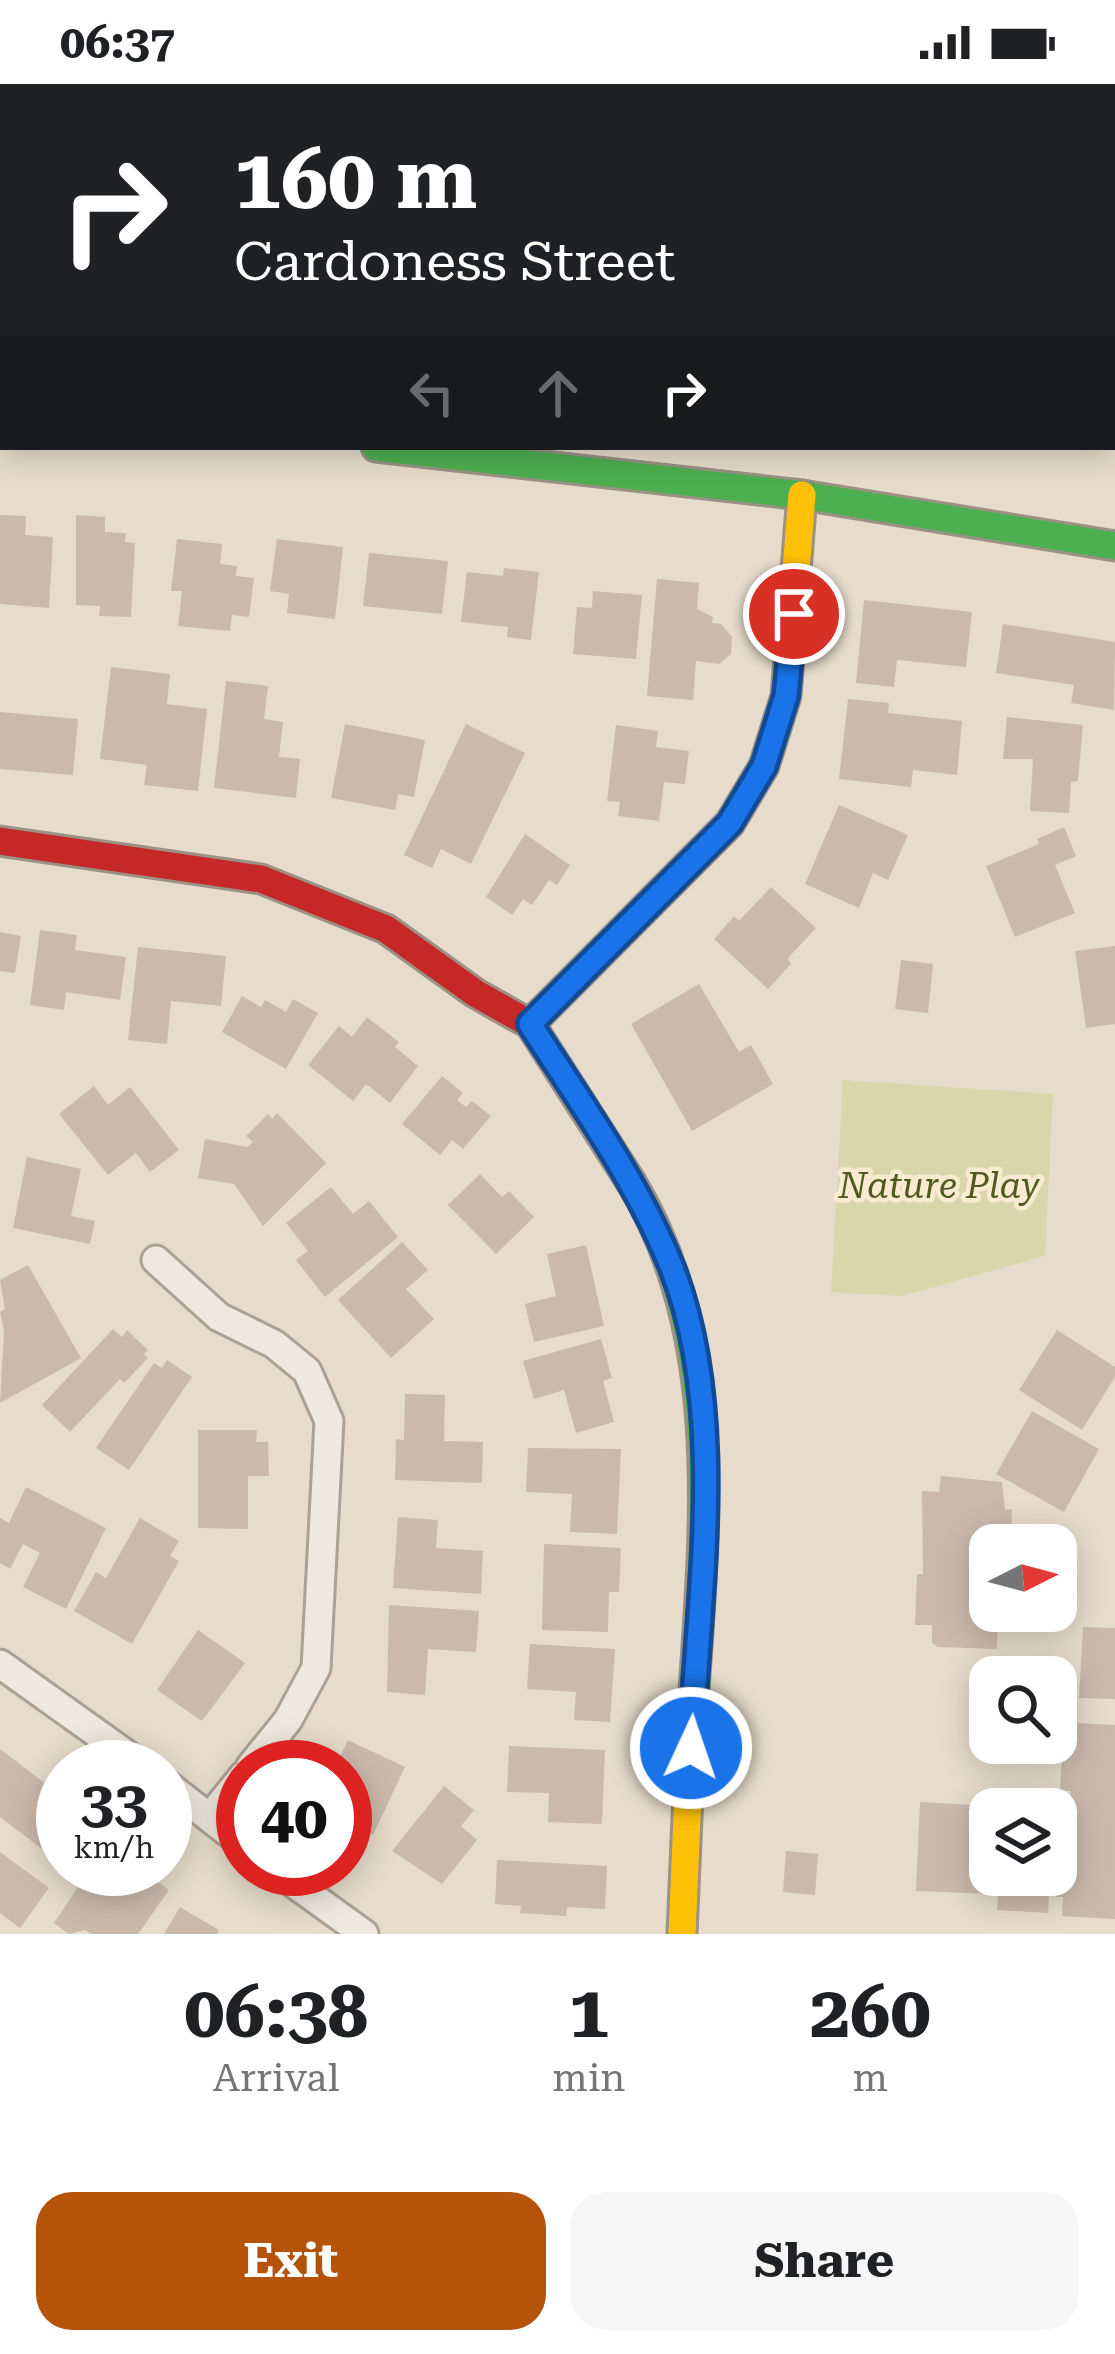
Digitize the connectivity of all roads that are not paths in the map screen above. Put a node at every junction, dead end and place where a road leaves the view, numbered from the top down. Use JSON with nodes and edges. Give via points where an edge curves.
{"nodes":[{"id":1,"x":403,"y":450,"type":"edge"},
{"id":2,"x":802,"y":495,"type":"junction"},
{"id":3,"x":1115,"y":546,"type":"edge"},
{"id":4,"x":0,"y":841,"type":"edge"},
{"id":5,"x":530,"y":1024,"type":"junction"},
{"id":6,"x":156,"y":1260,"type":"dead end"},
{"id":7,"x":0,"y":1664,"type":"edge"},
{"id":8,"x":106,"y":1740,"type":"edge"},
{"id":9,"x":272,"y":1740,"type":"edge"},
{"id":10,"x":192,"y":1803,"type":"edge"},
{"id":11,"x":216,"y":1810,"type":"edge"},
{"id":12,"x":210,"y":1817,"type":"junction"},
{"id":13,"x":216,"y":1822,"type":"edge"},
{"id":14,"x":311,"y":1896,"type":"edge"},
{"id":15,"x":364,"y":1934,"type":"edge"},
{"id":16,"x":682,"y":1934,"type":"edge"}],
"edges":[{"from":1,"to":2,"type":"street"},
{"from":2,"to":3,"type":"street"},
{"from":2,"to":5,"type":"street","via":[[786,696],[764,766],[730,823]]},
{"from":4,"to":5,"type":"street","via":[[182,864],[304,892],[386,929]]},
{"from":5,"to":16,"type":"street","via":[[634,1187],[674,1272],[693,1353],[705,1490]]},
{"from":6,"to":9,"type":"street","via":[[219,1316],[307,1371],[329,1421],[316,1669]]},
{"from":7,"to":8,"type":"street"},
{"from":10,"to":12,"type":"street"},
{"from":11,"to":12,"type":"street"},
{"from":12,"to":13,"type":"street"},
{"from":14,"to":15,"type":"street"}]}
